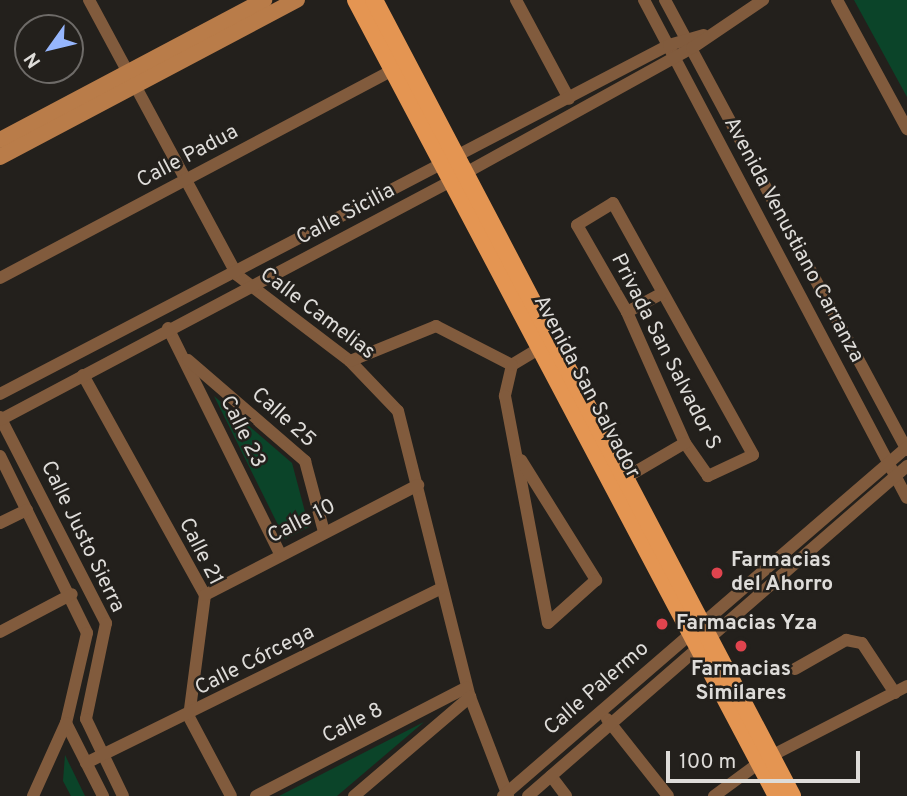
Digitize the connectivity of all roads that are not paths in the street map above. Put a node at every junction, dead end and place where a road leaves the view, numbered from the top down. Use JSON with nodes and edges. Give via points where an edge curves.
{"nodes":[{"id":1,"x":89,"y":0,"type":"edge"},
{"id":2,"x":264,"y":0,"type":"edge"},
{"id":3,"x":297,"y":0,"type":"edge"},
{"id":4,"x":356,"y":0,"type":"edge"},
{"id":5,"x":374,"y":0,"type":"edge"},
{"id":6,"x":516,"y":0,"type":"edge"},
{"id":7,"x":644,"y":0,"type":"edge"},
{"id":8,"x":665,"y":0,"type":"edge"},
{"id":9,"x":763,"y":0,"type":"edge"},
{"id":10,"x":837,"y":0,"type":"edge"},
{"id":11,"x":689,"y":42,"type":"junction"},
{"id":12,"x":668,"y":44,"type":"junction"},
{"id":13,"x":674,"y":58,"type":"junction"},
{"id":14,"x":393,"y":70,"type":"junction"},
{"id":15,"x":130,"y":80,"type":"junction"},
{"id":16,"x":569,"y":99,"type":"junction"},
{"id":17,"x":907,"y":129,"type":"edge"},
{"id":18,"x":0,"y":140,"type":"edge"},
{"id":19,"x":0,"y":157,"type":"edge"},
{"id":20,"x":454,"y":170,"type":"junction"},
{"id":21,"x":183,"y":181,"type":"junction"},
{"id":22,"x":237,"y":275,"type":"junction"},
{"id":23,"x":0,"y":278,"type":"edge"},
{"id":24,"x":248,"y":288,"type":"junction"},
{"id":25,"x":662,"y":294,"type":"junction"},
{"id":26,"x":627,"y":312,"type":"junction"},
{"id":27,"x":168,"y":328,"type":"junction"},
{"id":28,"x":540,"y":348,"type":"junction"},
{"id":29,"x":182,"y":355,"type":"junction"},
{"id":30,"x":350,"y":361,"type":"junction"},
{"id":31,"x":512,"y":365,"type":"junction"},
{"id":32,"x":83,"y":375,"type":"junction"},
{"id":33,"x":0,"y":394,"type":"edge"},
{"id":34,"x":0,"y":419,"type":"edge"},
{"id":35,"x":685,"y":443,"type":"junction"},
{"id":36,"x":907,"y":448,"type":"edge"},
{"id":37,"x":517,"y":452,"type":"junction"},
{"id":38,"x":0,"y":456,"type":"edge"},
{"id":39,"x":888,"y":461,"type":"junction"},
{"id":40,"x":907,"y":466,"type":"edge"},
{"id":41,"x":895,"y":475,"type":"junction"},
{"id":42,"x":625,"y":478,"type":"junction"},
{"id":43,"x":418,"y":485,"type":"junction"},
{"id":44,"x":907,"y":498,"type":"edge"},
{"id":45,"x":27,"y":510,"type":"junction"},
{"id":46,"x":0,"y":523,"type":"edge"},
{"id":47,"x":324,"y":532,"type":"junction"},
{"id":48,"x":280,"y":554,"type":"junction"},
{"id":49,"x":439,"y":589,"type":"junction"},
{"id":50,"x":72,"y":593,"type":"junction"},
{"id":51,"x":205,"y":595,"type":"junction"},
{"id":52,"x":0,"y":632,"type":"edge"},
{"id":53,"x":699,"y":635,"type":"junction"},
{"id":54,"x":796,"y":669,"type":"dead end"},
{"id":55,"x":907,"y":686,"type":"edge"},
{"id":56,"x":468,"y":692,"type":"junction"},
{"id":57,"x":895,"y":693,"type":"junction"},
{"id":58,"x":600,"y":711,"type":"junction"},
{"id":59,"x":188,"y":717,"type":"junction"},
{"id":60,"x":66,"y":723,"type":"junction"},
{"id":61,"x":611,"y":723,"type":"junction"},
{"id":62,"x":103,"y":755,"type":"junction"},
{"id":63,"x":765,"y":759,"type":"junction"},
{"id":64,"x":86,"y":763,"type":"junction"},
{"id":65,"x":551,"y":776,"type":"junction"},
{"id":66,"x":505,"y":795,"type":"edge"},
{"id":67,"x":33,"y":796,"type":"edge"},
{"id":68,"x":103,"y":796,"type":"edge"},
{"id":69,"x":123,"y":796,"type":"edge"},
{"id":70,"x":231,"y":796,"type":"edge"},
{"id":71,"x":256,"y":796,"type":"edge"},
{"id":72,"x":354,"y":796,"type":"edge"},
{"id":73,"x":528,"y":796,"type":"edge"},
{"id":74,"x":566,"y":796,"type":"edge"},
{"id":75,"x":668,"y":796,"type":"edge"},
{"id":76,"x":714,"y":796,"type":"edge"},
{"id":77,"x":776,"y":796,"type":"edge"},
{"id":78,"x":792,"y":796,"type":"edge"}],
"edges":[{"from":1,"to":15,"type":"street","name":"Calle Camelias"},
{"from":2,"to":15,"type":"main road"},
{"from":3,"to":15,"type":"main road"},
{"from":4,"to":14,"type":"main road","name":"Avenida San Salvador"},
{"from":5,"to":20,"type":"main road","name":"Avenida San Salvador"},
{"from":6,"to":16,"type":"street"},
{"from":7,"to":12,"type":"street","name":"Avenida Venustiano Carranza"},
{"from":8,"to":11,"type":"street","name":"Avenida Venustiano Carranza"},
{"from":9,"to":11,"type":"street","name":"Calle Sicilia"},
{"from":10,"to":17,"type":"street"},
{"from":11,"to":12,"type":"street","name":"Calle Sicilia"},
{"from":11,"to":13,"type":"street","name":"Calle Sicilia"},
{"from":11,"to":36,"type":"street","name":"Avenida Venustiano Carranza"},
{"from":12,"to":13,"type":"street","name":"Avenida Venustiano Carranza"},
{"from":12,"to":16,"type":"street","name":"Calle Sicilia"},
{"from":13,"to":20,"type":"street","name":"Calle Sicilia"},
{"from":13,"to":39,"type":"street","name":"Avenida Venustiano Carranza"},
{"from":14,"to":20,"type":"main road","name":"Avenida San Salvador"},
{"from":14,"to":21,"type":"street","name":"Calle Padua"},
{"from":15,"to":18,"type":"main road"},
{"from":15,"to":19,"type":"main road"},
{"from":15,"to":21,"type":"street","name":"Calle Camelias"},
{"from":16,"to":20,"type":"street","name":"Calle Sicilia"},
{"from":20,"to":22,"type":"street","name":"Calle Sicilia"},
{"from":20,"to":24,"type":"street","name":"Calle Sicilia"},
{"from":20,"to":28,"type":"main road","name":"Avenida San Salvador"},
{"from":20,"to":42,"type":"main road","name":"Avenida San Salvador"},
{"from":21,"to":22,"type":"street","name":"Calle Camelias"},
{"from":21,"to":23,"type":"street","name":"Calle Padua"},
{"from":22,"to":24,"type":"street","name":"Calle Camelias"},
{"from":22,"to":33,"type":"street","name":"Calle Sicilia"},
{"from":24,"to":27,"type":"street","name":"Calle Sicilia"},
{"from":24,"to":30,"type":"street","name":"Calle Camelias"},
{"from":25,"to":26,"type":"street"},
{"from":25,"to":26,"type":"street","name":"Privada San Salvador S","via":[[613,203],[578,225]]},
{"from":25,"to":35,"type":"street","name":"Privada San Salvador S","via":[[753,455],[708,476]]},
{"from":26,"to":35,"type":"street","name":"Privada San Salvador S"},
{"from":27,"to":29,"type":"street","name":"Calle 23"},
{"from":27,"to":32,"type":"street","name":"Calle Sicilia"},
{"from":28,"to":31,"type":"street"},
{"from":28,"to":53,"type":"main road","name":"Avenida San Salvador"},
{"from":29,"to":47,"type":"street","name":"Calle 25","via":[[305,461]]},
{"from":29,"to":48,"type":"street","name":"Calle 23"},
{"from":30,"to":31,"type":"street","via":[[436,326]]},
{"from":30,"to":43,"type":"street","name":"Calle Camelias","via":[[398,411]]},
{"from":31,"to":37,"type":"street","via":[[505,396]]},
{"from":32,"to":34,"type":"street","name":"Calle Sicilia"},
{"from":32,"to":51,"type":"street","name":"Calle 21"},
{"from":34,"to":62,"type":"street","name":"Calle Justo Sierra","via":[[106,623],[86,719]]},
{"from":35,"to":42,"type":"street"},
{"from":36,"to":39,"type":"street","name":"Calle Palermo"},
{"from":37,"to":37,"type":"street","via":[[596,580],[548,623]]},
{"from":38,"to":45,"type":"street","name":"Calle Justo Sierra"},
{"from":39,"to":41,"type":"street","name":"Avenida Venustiano Carranza"},
{"from":39,"to":53,"type":"street","name":"Calle Palermo"},
{"from":40,"to":41,"type":"street","name":"Calle Palermo"},
{"from":41,"to":44,"type":"street","name":"Avenida Venustiano Carranza"},
{"from":41,"to":53,"type":"street","name":"Calle Palermo"},
{"from":42,"to":53,"type":"main road","name":"Avenida San Salvador"},
{"from":43,"to":47,"type":"street","name":"Calle 10"},
{"from":43,"to":49,"type":"street","name":"Calle Camelias"},
{"from":45,"to":46,"type":"street"},
{"from":45,"to":50,"type":"street","name":"Calle Justo Sierra"},
{"from":47,"to":48,"type":"street","name":"Calle 10"},
{"from":48,"to":51,"type":"street","name":"Calle 10"},
{"from":49,"to":56,"type":"street","name":"Calle Camelias"},
{"from":49,"to":59,"type":"street","name":"Calle Córcega"},
{"from":50,"to":52,"type":"street"},
{"from":50,"to":60,"type":"street","name":"Calle Justo Sierra","via":[[88,633]]},
{"from":51,"to":59,"type":"street","name":"Calle 21"},
{"from":53,"to":58,"type":"street","name":"Calle Palermo"},
{"from":53,"to":61,"type":"street","name":"Calle Palermo"},
{"from":53,"to":63,"type":"main road","name":"Avenida San Salvador"},
{"from":54,"to":57,"type":"street","via":[[846,640],[862,642]]},
{"from":55,"to":57,"type":"street"},
{"from":56,"to":66,"type":"street","name":"Calle Camelias"},
{"from":56,"to":71,"type":"street","name":"Calle 8"},
{"from":56,"to":72,"type":"street"},
{"from":57,"to":63,"type":"street"},
{"from":58,"to":61,"type":"street"},
{"from":58,"to":66,"type":"street","name":"Calle Palermo"},
{"from":59,"to":62,"type":"street","name":"Calle Córcega"},
{"from":59,"to":70,"type":"street"},
{"from":60,"to":64,"type":"street"},
{"from":60,"to":67,"type":"street","name":"Calle Justo Sierra"},
{"from":61,"to":65,"type":"street","name":"Calle Palermo"},
{"from":61,"to":75,"type":"street"},
{"from":62,"to":64,"type":"street","name":"Calle Córcega"},
{"from":62,"to":69,"type":"street","name":"Calle Justo Sierra"},
{"from":63,"to":76,"type":"street"},
{"from":63,"to":77,"type":"main road","name":"Avenida San Salvador"},
{"from":63,"to":78,"type":"main road","name":"Avenida San Salvador"},
{"from":64,"to":68,"type":"street"},
{"from":65,"to":73,"type":"street","name":"Calle Palermo"},
{"from":65,"to":74,"type":"street"}]}
